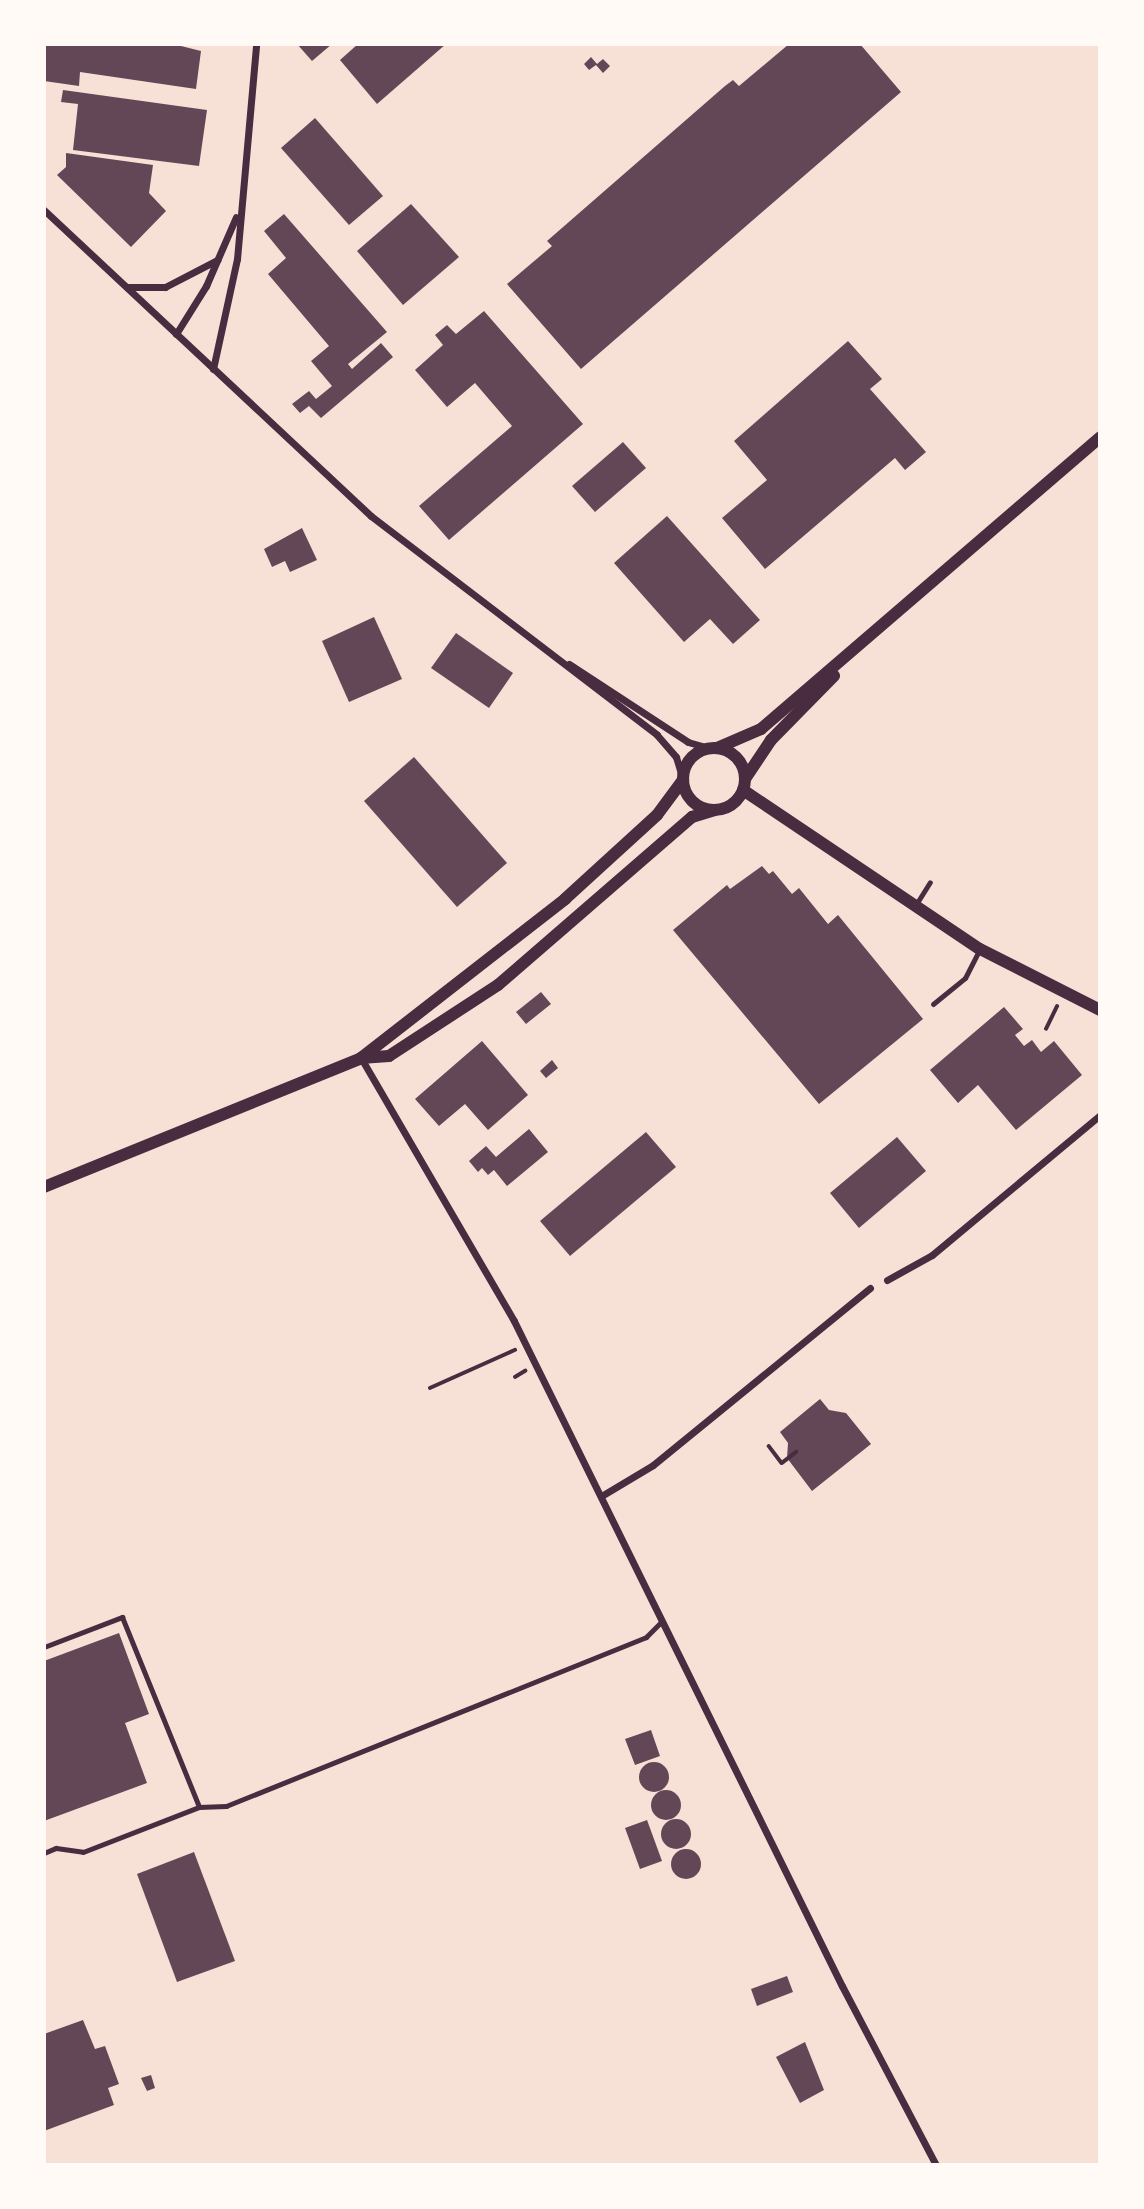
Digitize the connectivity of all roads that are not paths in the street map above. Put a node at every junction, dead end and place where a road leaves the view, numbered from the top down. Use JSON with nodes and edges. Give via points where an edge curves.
{"nodes":[{"id":1,"x":256,"y":44,"type":"edge"},
{"id":2,"x":44,"y":210,"type":"edge"},
{"id":3,"x":238,"y":214,"type":"junction"},
{"id":4,"x":217,"y":260,"type":"junction"},
{"id":5,"x":127,"y":287,"type":"junction"},
{"id":6,"x":176,"y":334,"type":"junction"},
{"id":7,"x":212,"y":369,"type":"junction"},
{"id":8,"x":1100,"y":437,"type":"edge"},
{"id":9,"x":510,"y":625,"type":"junction"},
{"id":10,"x":883,"y":625,"type":"junction"},
{"id":11,"x":713,"y":748,"type":"junction"},
{"id":12,"x":683,"y":780,"type":"junction"},
{"id":13,"x":744,"y":784,"type":"junction"},
{"id":14,"x":715,"y":810,"type":"junction"},
{"id":15,"x":930,"y":882,"type":"dead end"},
{"id":16,"x":915,"y":906,"type":"junction"},
{"id":17,"x":980,"y":949,"type":"junction"},
{"id":18,"x":933,"y":1004,"type":"dead end"},
{"id":19,"x":1100,"y":1010,"type":"edge"},
{"id":20,"x":361,"y":1058,"type":"junction"},
{"id":21,"x":1100,"y":1115,"type":"edge"},
{"id":22,"x":109,"y":1159,"type":"junction"},
{"id":23,"x":44,"y":1181,"type":"edge"},
{"id":24,"x":44,"y":1187,"type":"edge"},
{"id":25,"x":887,"y":1280,"type":"dead end"},
{"id":26,"x":870,"y":1288,"type":"dead end"},
{"id":27,"x":603,"y":1495,"type":"junction"},
{"id":28,"x":662,"y":1621,"type":"junction"},
{"id":29,"x":44,"y":1647,"type":"edge"},
{"id":30,"x":199,"y":1807,"type":"junction"},
{"id":31,"x":44,"y":1853,"type":"edge"},
{"id":32,"x":936,"y":2165,"type":"edge"}],
"edges":[{"from":1,"to":3,"type":"street"},
{"from":2,"to":5,"type":"street"},
{"from":3,"to":4,"type":"street"},
{"from":3,"to":7,"type":"street","via":[[237,259]]},
{"from":4,"to":5,"type":"street","via":[[165,287]]},
{"from":4,"to":6,"type":"street"},
{"from":5,"to":6,"type":"street"},
{"from":6,"to":7,"type":"street"},
{"from":7,"to":9,"type":"street","via":[[371,516]]},
{"from":8,"to":10,"type":"street"},
{"from":9,"to":11,"type":"street","via":[[688,742]]},
{"from":9,"to":12,"type":"street","via":[[657,735],[676,757]]},
{"from":10,"to":11,"type":"street","via":[[761,729]]},
{"from":10,"to":13,"type":"street","via":[[771,740]]},
{"from":11,"to":12,"type":"street","via":[[689,761]]},
{"from":11,"to":13,"type":"street","via":[[734,754]]},
{"from":12,"to":14,"type":"street","via":[[691,799]]},
{"from":12,"to":20,"type":"street","via":[[657,814],[565,900]]},
{"from":13,"to":14,"type":"street","via":[[732,804]]},
{"from":13,"to":16,"type":"street"},
{"from":14,"to":20,"type":"street","via":[[692,817],[498,985],[389,1056]]},
{"from":15,"to":16,"type":"lane"},
{"from":16,"to":17,"type":"street"},
{"from":17,"to":18,"type":"lane","via":[[965,978]]},
{"from":17,"to":19,"type":"street"},
{"from":20,"to":22,"type":"street"},
{"from":20,"to":27,"type":"street","via":[[526,1344]]},
{"from":21,"to":25,"type":"street","via":[[932,1255]]},
{"from":22,"to":23,"type":"street"},
{"from":22,"to":24,"type":"street"},
{"from":26,"to":27,"type":"street","via":[[653,1465]]},
{"from":27,"to":28,"type":"street"},
{"from":28,"to":30,"type":"lane","via":[[646,1637],[239,1801]]},
{"from":28,"to":32,"type":"street"},
{"from":29,"to":30,"type":"lane","via":[[122,1617]]},
{"from":30,"to":31,"type":"lane","via":[[83,1852],[56,1848]]}]}
